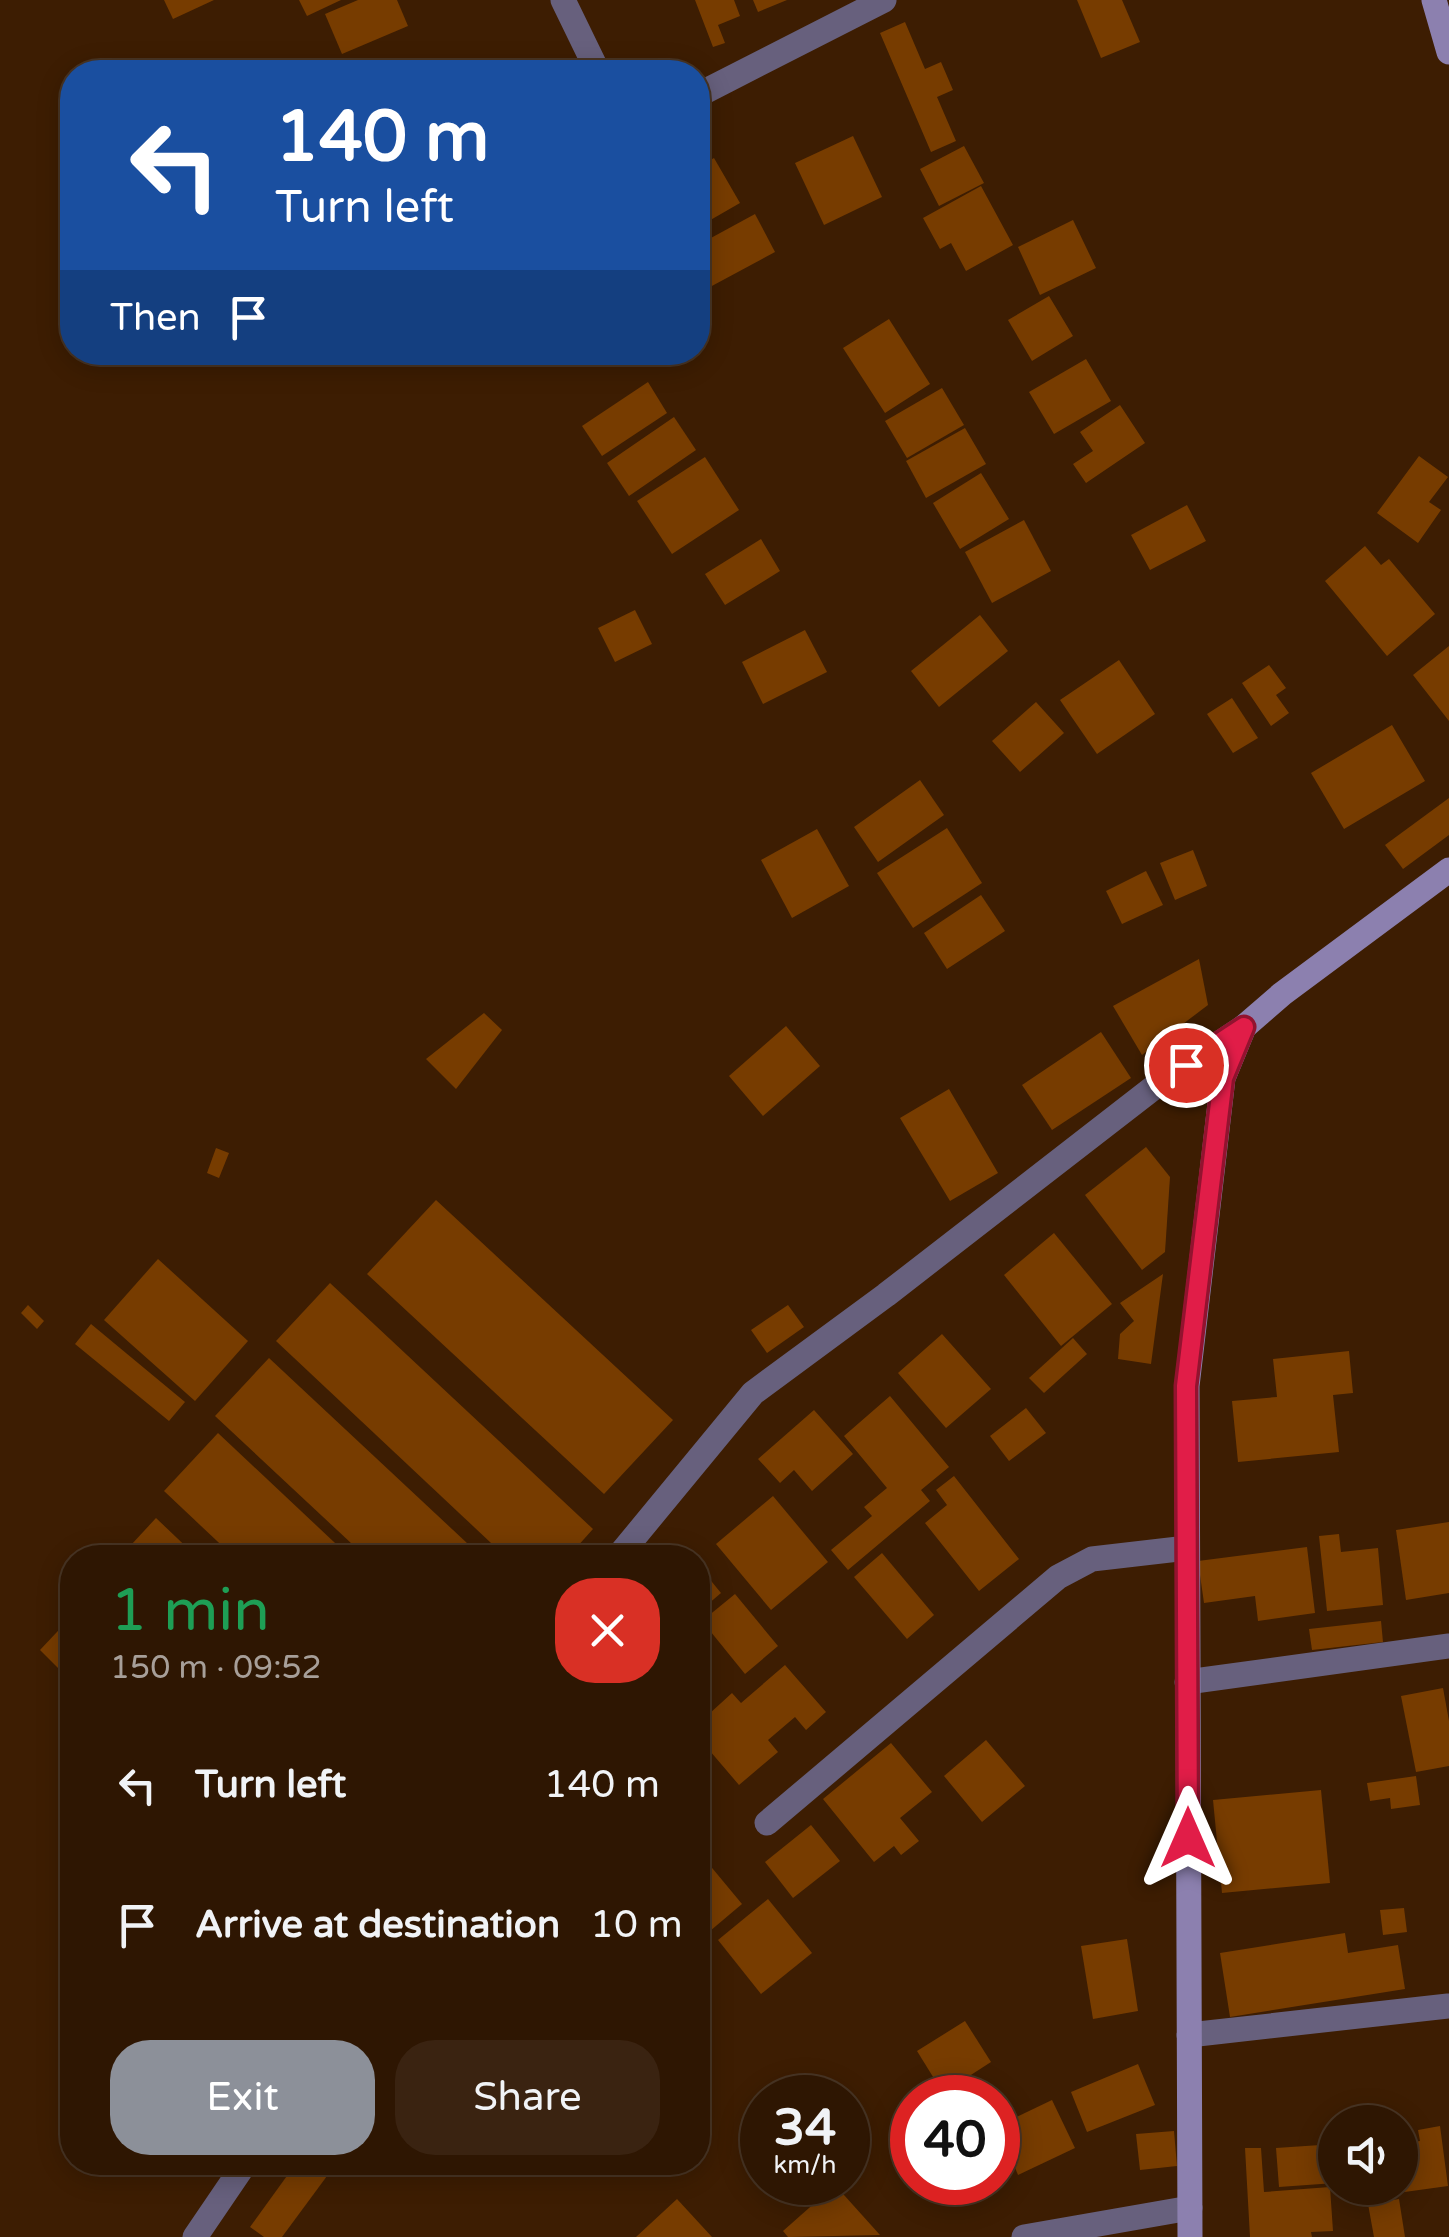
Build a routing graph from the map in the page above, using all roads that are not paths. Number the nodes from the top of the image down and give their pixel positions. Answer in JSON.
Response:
{"nodes":[{"id":1,"x":563,"y":0,"type":"edge"},
{"id":2,"x":884,"y":0,"type":"edge"},
{"id":3,"x":1434,"y":0,"type":"edge"},
{"id":4,"x":1449,"y":52,"type":"edge"},
{"id":5,"x":592,"y":60,"type":"edge"},
{"id":6,"x":710,"y":90,"type":"edge"},
{"id":7,"x":1449,"y":870,"type":"edge"},
{"id":8,"x":1244,"y":1027,"type":"junction"},
{"id":9,"x":629,"y":1545,"type":"edge"},
{"id":10,"x":1187,"y":1548,"type":"junction"},
{"id":11,"x":1449,"y":1646,"type":"edge"},
{"id":12,"x":1187,"y":1682,"type":"junction"},
{"id":13,"x":766,"y":1823,"type":"dead end"},
{"id":14,"x":1448,"y":2006,"type":"edge"},
{"id":15,"x":1189,"y":2034,"type":"junction"},
{"id":16,"x":237,"y":2175,"type":"edge"},
{"id":17,"x":1190,"y":2208,"type":"junction"},
{"id":18,"x":195,"y":2237,"type":"edge"},
{"id":19,"x":1024,"y":2237,"type":"edge"},
{"id":20,"x":1190,"y":2237,"type":"edge"}],
"edges":[{"from":1,"to":5,"type":"street"},
{"from":2,"to":6,"type":"street"},
{"from":3,"to":4,"type":"street"},
{"from":7,"to":8,"type":"street"},
{"from":8,"to":9,"type":"street"},
{"from":8,"to":10,"type":"street"},
{"from":10,"to":12,"type":"street"},
{"from":10,"to":13,"type":"street"},
{"from":11,"to":12,"type":"street"},
{"from":12,"to":15,"type":"street"},
{"from":14,"to":15,"type":"street"},
{"from":15,"to":17,"type":"street"},
{"from":16,"to":18,"type":"street"},
{"from":17,"to":19,"type":"street"},
{"from":17,"to":20,"type":"street"}]}
